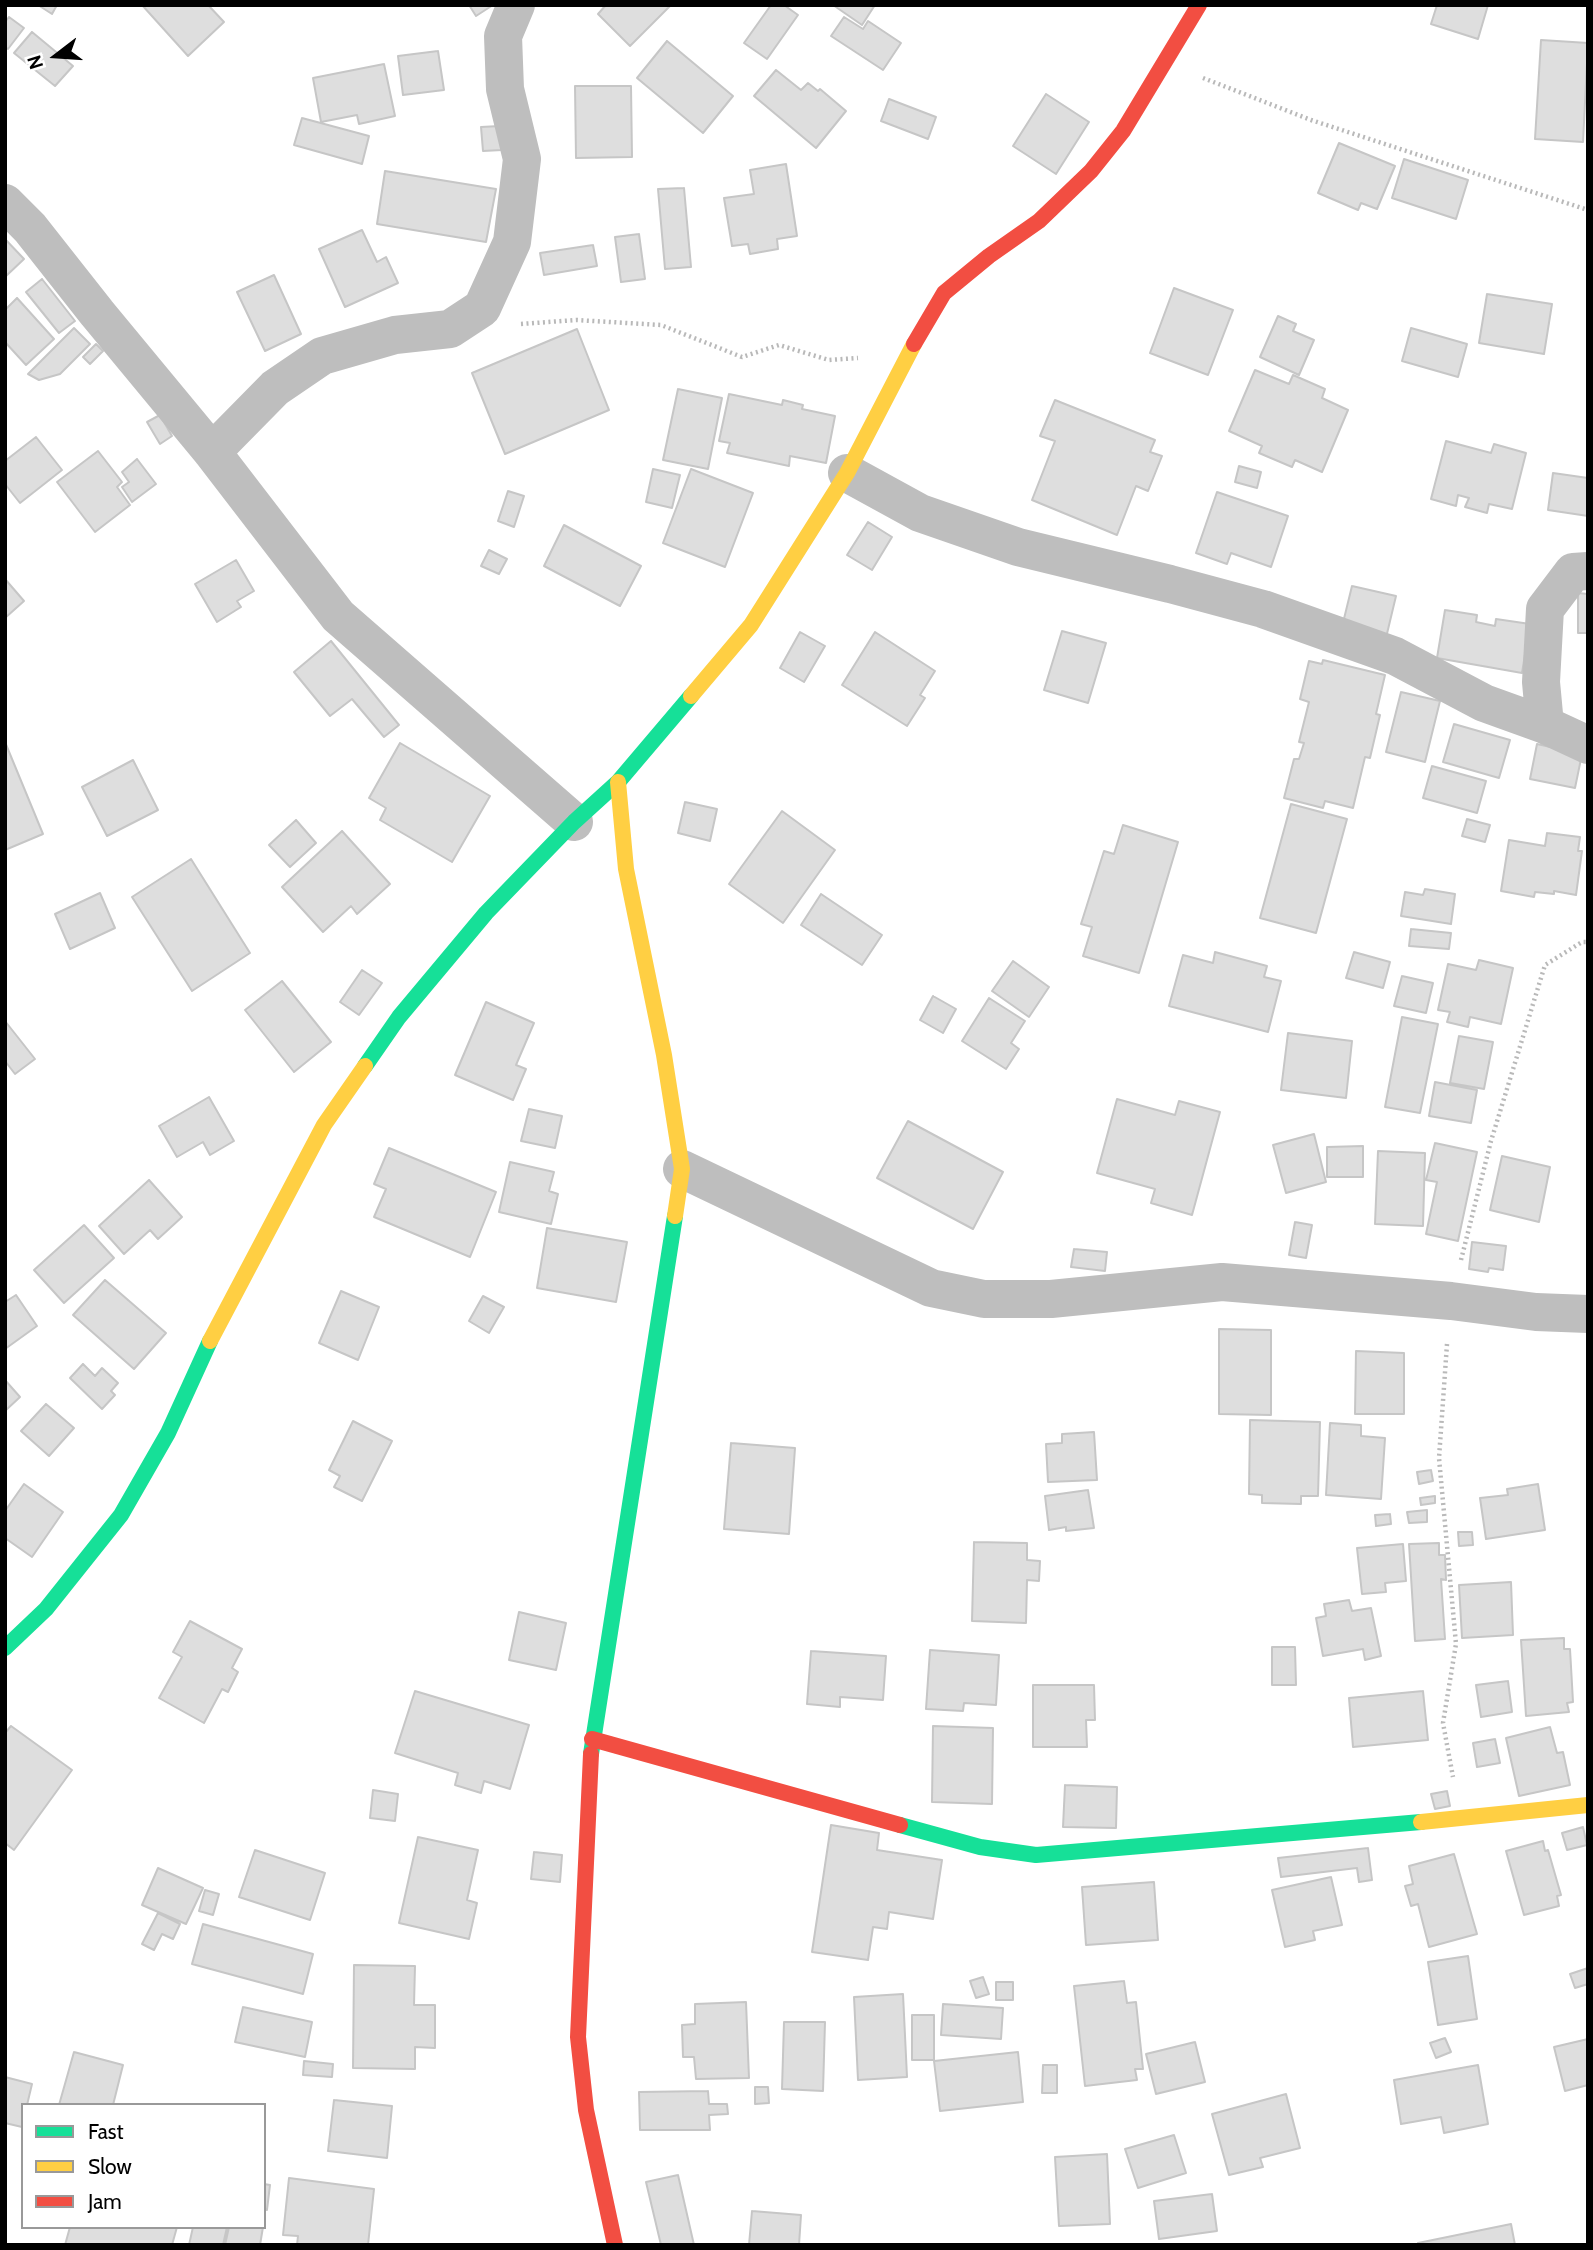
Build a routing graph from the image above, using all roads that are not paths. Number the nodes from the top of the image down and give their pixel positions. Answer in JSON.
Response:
{"nodes":[{"id":1,"x":516,"y":5,"type":"edge"},
{"id":2,"x":1199,"y":5,"type":"edge"},
{"id":3,"x":5,"y":204,"type":"edge"},
{"id":4,"x":212,"y":452,"type":"junction"},
{"id":5,"x":847,"y":473,"type":"junction"},
{"id":6,"x":1588,"y":571,"type":"edge"},
{"id":7,"x":1545,"y":725,"type":"junction"},
{"id":8,"x":1588,"y":745,"type":"edge"},
{"id":9,"x":618,"y":782,"type":"junction"},
{"id":10,"x":574,"y":822,"type":"junction"},
{"id":11,"x":682,"y":1169,"type":"junction"},
{"id":12,"x":1588,"y":1314,"type":"edge"},
{"id":13,"x":5,"y":1648,"type":"edge"},
{"id":14,"x":592,"y":1739,"type":"junction"},
{"id":15,"x":1588,"y":1805,"type":"edge"},
{"id":16,"x":615,"y":2245,"type":"edge"}],
"edges":[{"from":1,"to":4,"type":"street"},
{"from":2,"to":5,"type":"street"},
{"from":3,"to":4,"type":"street"},
{"from":4,"to":10,"type":"street"},
{"from":5,"to":7,"type":"street"},
{"from":5,"to":9,"type":"street"},
{"from":6,"to":7,"type":"street"},
{"from":7,"to":8,"type":"street"},
{"from":9,"to":10,"type":"street"},
{"from":9,"to":11,"type":"street"},
{"from":10,"to":13,"type":"street"},
{"from":11,"to":12,"type":"street"},
{"from":11,"to":14,"type":"street"},
{"from":14,"to":15,"type":"street"},
{"from":14,"to":16,"type":"street"}]}
